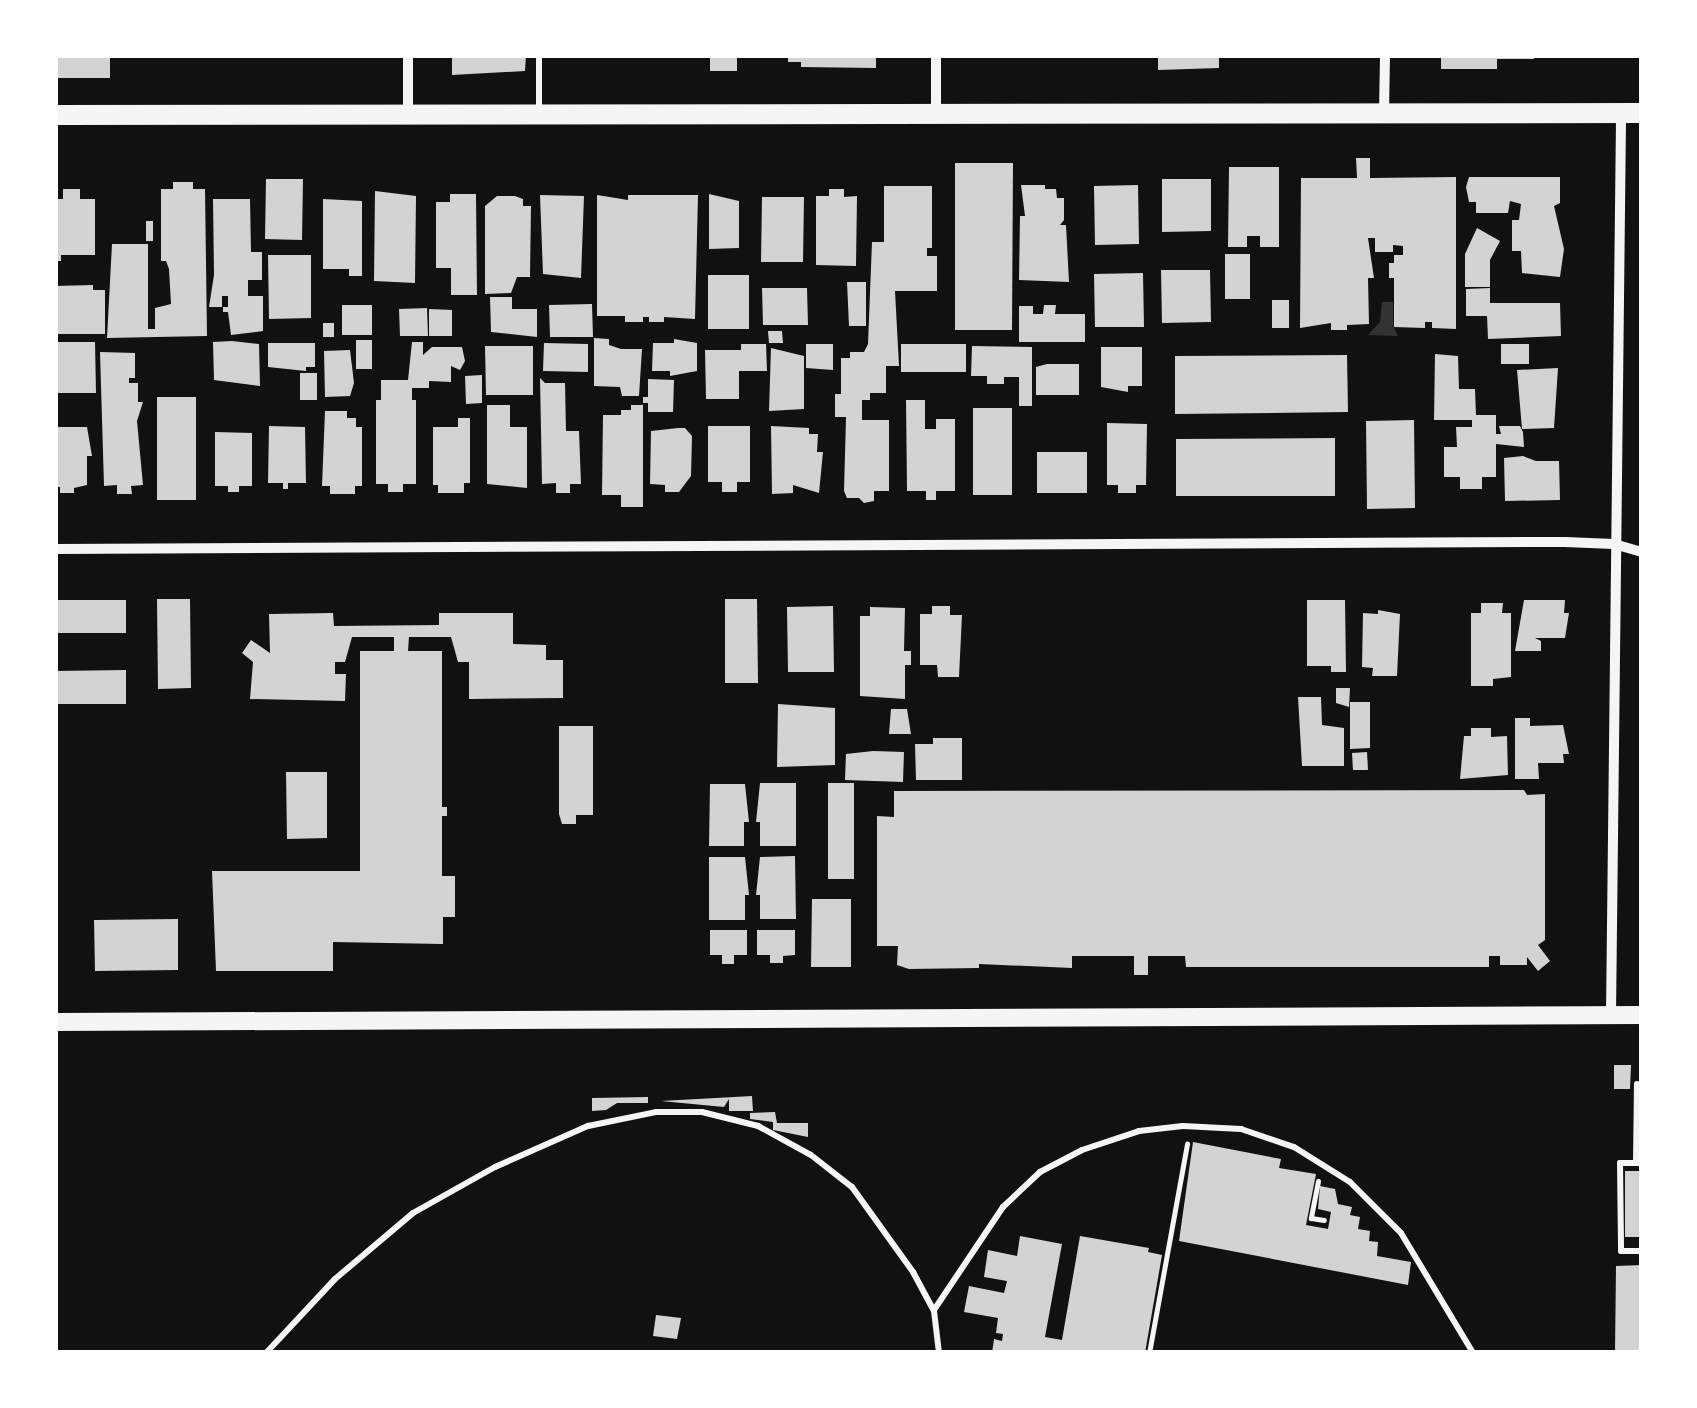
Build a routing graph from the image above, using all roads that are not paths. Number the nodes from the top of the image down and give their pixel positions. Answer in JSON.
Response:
{"nodes":[{"id":1,"x":408,"y":55,"type":"edge"},
{"id":2,"x":538,"y":55,"type":"edge"},
{"id":3,"x":936,"y":55,"type":"edge"},
{"id":4,"x":1385,"y":55,"type":"edge"},
{"id":5,"x":408,"y":113,"type":"junction"},
{"id":6,"x":539,"y":113,"type":"junction"},
{"id":7,"x":936,"y":113,"type":"junction"},
{"id":8,"x":1384,"y":113,"type":"junction"},
{"id":9,"x":1632,"y":113,"type":"edge"},
{"id":10,"x":55,"y":115,"type":"edge"},
{"id":11,"x":1614,"y":544,"type":"junction"},
{"id":12,"x":55,"y":548,"type":"edge"},
{"id":13,"x":1642,"y":552,"type":"edge"},
{"id":14,"x":1611,"y":1015,"type":"junction"},
{"id":15,"x":1642,"y":1015,"type":"edge"},
{"id":16,"x":55,"y":1022,"type":"edge"},
{"id":17,"x":1637,"y":1084,"type":"dead end"},
{"id":18,"x":1639,"y":1163,"type":"edge"},
{"id":19,"x":1642,"y":1251,"type":"edge"},
{"id":20,"x":934,"y":1311,"type":"junction"},
{"id":21,"x":266,"y":1353,"type":"edge"},
{"id":22,"x":939,"y":1353,"type":"edge"},
{"id":23,"x":1473,"y":1353,"type":"edge"}],
"edges":[{"from":1,"to":5,"type":"street"},
{"from":2,"to":6,"type":"lane"},
{"from":3,"to":7,"type":"street"},
{"from":4,"to":8,"type":"street"},
{"from":5,"to":6,"type":"main road"},
{"from":5,"to":10,"type":"main road"},
{"from":6,"to":7,"type":"main road"},
{"from":7,"to":8,"type":"main road"},
{"from":8,"to":9,"type":"main road"},
{"from":9,"to":11,"type":"street"},
{"from":11,"to":12,"type":"street"},
{"from":11,"to":13,"type":"street"},
{"from":11,"to":14,"type":"street"},
{"from":14,"to":15,"type":"street"},
{"from":14,"to":16,"type":"street"},
{"from":17,"to":18,"type":"lane"},
{"from":18,"to":19,"type":"lane"},
{"from":20,"to":21,"type":"lane"},
{"from":20,"to":22,"type":"lane"},
{"from":20,"to":23,"type":"lane"}]}
